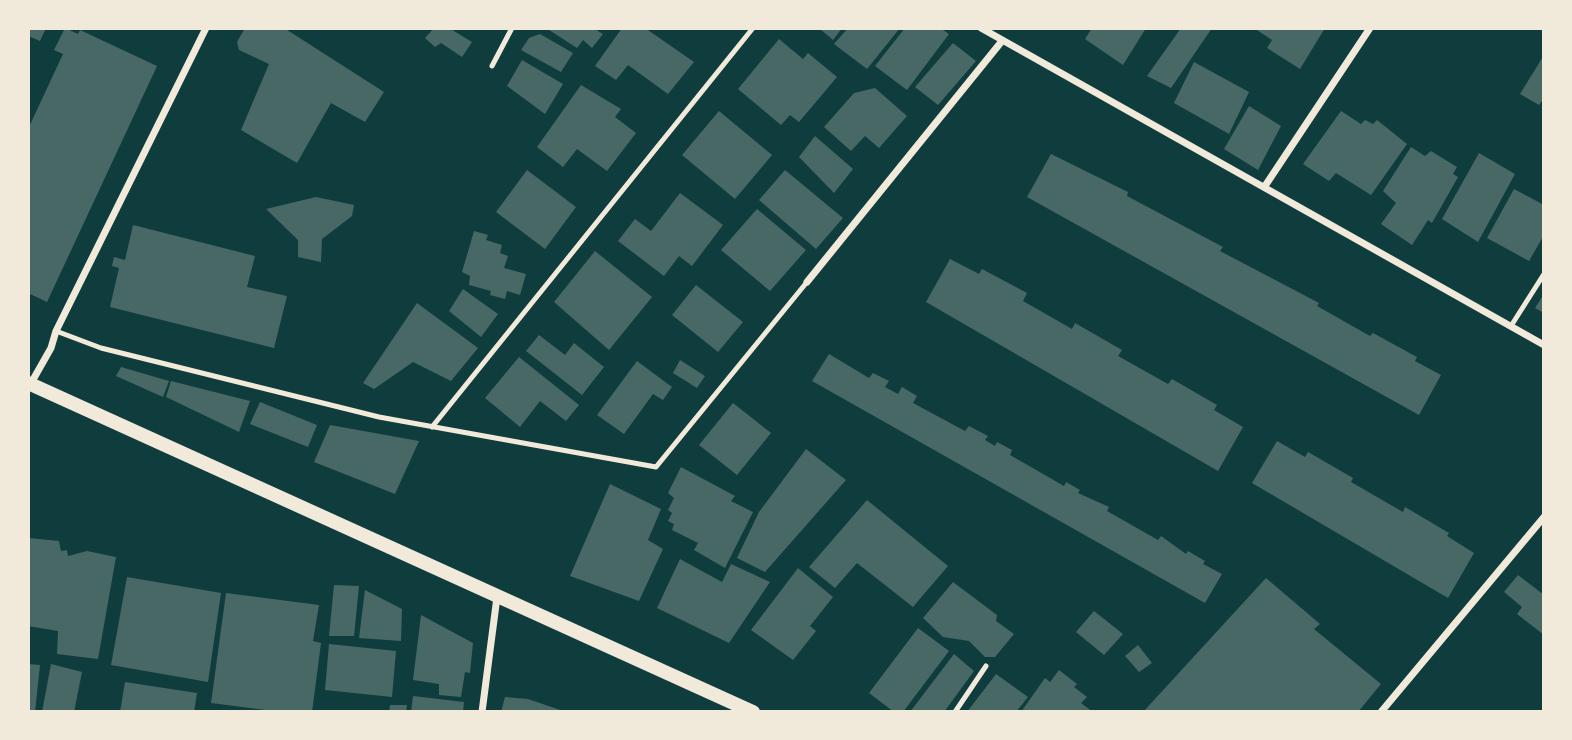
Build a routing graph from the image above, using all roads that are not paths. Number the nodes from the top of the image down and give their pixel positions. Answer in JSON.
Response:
{"nodes":[{"id":1,"x":206,"y":28,"type":"edge"},
{"id":2,"x":512,"y":28,"type":"edge"},
{"id":3,"x":753,"y":28,"type":"edge"},
{"id":4,"x":981,"y":28,"type":"edge"},
{"id":5,"x":1370,"y":28,"type":"edge"},
{"id":6,"x":1002,"y":41,"type":"junction"},
{"id":7,"x":492,"y":66,"type":"dead end"},
{"id":8,"x":1265,"y":186,"type":"junction"},
{"id":9,"x":1544,"y":274,"type":"edge"},
{"id":10,"x":807,"y":282,"type":"joint"},
{"id":11,"x":1511,"y":326,"type":"junction"},
{"id":12,"x":56,"y":331,"type":"junction"},
{"id":13,"x":1544,"y":345,"type":"edge"},
{"id":14,"x":29,"y":386,"type":"edge"},
{"id":15,"x":432,"y":427,"type":"junction"},
{"id":16,"x":1544,"y":517,"type":"edge"},
{"id":17,"x":497,"y":596,"type":"junction"},
{"id":18,"x":986,"y":666,"type":"dead end"},
{"id":19,"x":482,"y":712,"type":"edge"},
{"id":20,"x":753,"y":712,"type":"edge"},
{"id":21,"x":955,"y":712,"type":"edge"},
{"id":22,"x":1381,"y":712,"type":"edge"}],
"edges":[{"from":1,"to":12,"type":"street"},
{"from":2,"to":7,"type":"lane"},
{"from":3,"to":15,"type":"lane"},
{"from":4,"to":6,"type":"street"},
{"from":5,"to":8,"type":"street"},
{"from":6,"to":8,"type":"street"},
{"from":6,"to":10,"type":"street"},
{"from":8,"to":11,"type":"street"},
{"from":9,"to":11,"type":"lane"},
{"from":10,"to":15,"type":"lane"},
{"from":11,"to":13,"type":"street"},
{"from":12,"to":14,"type":"street"},
{"from":12,"to":15,"type":"lane"},
{"from":14,"to":17,"type":"main road"},
{"from":16,"to":22,"type":"street"},
{"from":17,"to":19,"type":"street"},
{"from":17,"to":20,"type":"main road"},
{"from":18,"to":21,"type":"lane"}]}
